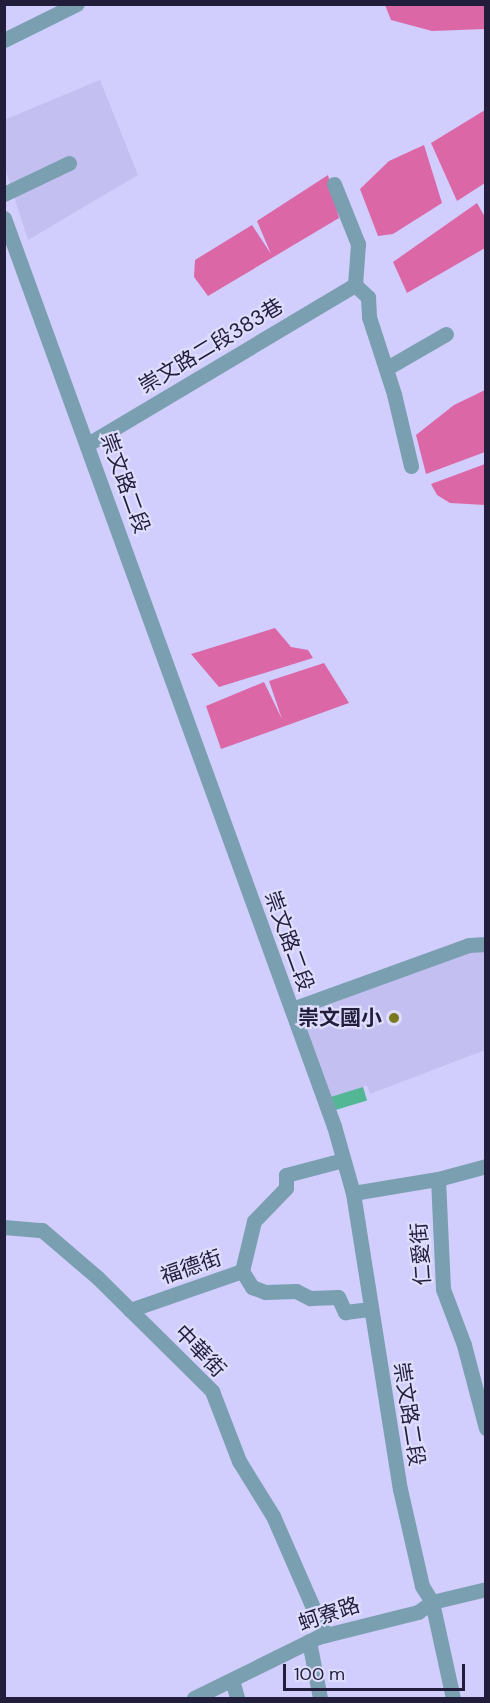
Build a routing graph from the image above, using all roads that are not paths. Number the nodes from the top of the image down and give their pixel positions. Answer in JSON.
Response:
{"nodes":[{"id":1,"x":77,"y":4,"type":"edge"},
{"id":2,"x":4,"y":40,"type":"edge"},
{"id":3,"x":69,"y":163,"type":"dead end"},
{"id":4,"x":334,"y":184,"type":"dead end"},
{"id":5,"x":4,"y":194,"type":"edge"},
{"id":6,"x":4,"y":218,"type":"edge"},
{"id":7,"x":355,"y":285,"type":"junction"},
{"id":8,"x":446,"y":334,"type":"dead end"},
{"id":9,"x":387,"y":368,"type":"junction"},
{"id":10,"x":88,"y":444,"type":"junction"},
{"id":11,"x":411,"y":466,"type":"dead end"},
{"id":12,"x":486,"y":944,"type":"edge"},
{"id":13,"x":292,"y":1010,"type":"junction"},
{"id":14,"x":343,"y":1160,"type":"junction"},
{"id":15,"x":486,"y":1166,"type":"edge"},
{"id":16,"x":438,"y":1179,"type":"junction"},
{"id":17,"x":352,"y":1193,"type":"junction"},
{"id":18,"x":4,"y":1227,"type":"edge"},
{"id":19,"x":242,"y":1271,"type":"junction"},
{"id":20,"x":371,"y":1309,"type":"junction"},
{"id":21,"x":130,"y":1310,"type":"junction"},
{"id":22,"x":486,"y":1428,"type":"edge"},
{"id":23,"x":486,"y":1589,"type":"edge"},
{"id":24,"x":432,"y":1602,"type":"junction"},
{"id":25,"x":326,"y":1635,"type":"junction"},
{"id":26,"x":309,"y":1641,"type":"junction"},
{"id":27,"x":232,"y":1680,"type":"junction"},
{"id":28,"x":194,"y":1698,"type":"edge"},
{"id":29,"x":237,"y":1698,"type":"edge"},
{"id":30,"x":320,"y":1698,"type":"edge"},
{"id":31,"x":453,"y":1698,"type":"edge"}],
"edges":[{"from":1,"to":2,"type":"street"},
{"from":3,"to":5,"type":"street"},
{"from":4,"to":7,"type":"street"},
{"from":6,"to":10,"type":"street","name":"崇文路二段"},
{"from":7,"to":9,"type":"street"},
{"from":7,"to":10,"type":"street","name":"崇文路二段383巷"},
{"from":8,"to":9,"type":"street"},
{"from":9,"to":11,"type":"street"},
{"from":10,"to":13,"type":"street","name":"崇文路二段"},
{"from":12,"to":13,"type":"street"},
{"from":13,"to":14,"type":"street","name":"崇文路二段"},
{"from":14,"to":17,"type":"street","name":"崇文路二段"},
{"from":14,"to":19,"type":"street","name":"福德街"},
{"from":15,"to":16,"type":"street"},
{"from":16,"to":17,"type":"street"},
{"from":16,"to":22,"type":"street","name":"仁愛街"},
{"from":17,"to":20,"type":"street","name":"崇文路二段"},
{"from":18,"to":21,"type":"street","name":"中華街"},
{"from":19,"to":20,"type":"street"},
{"from":19,"to":21,"type":"street","name":"福德街"},
{"from":20,"to":24,"type":"street","name":"崇文路二段"},
{"from":21,"to":25,"type":"street","name":"中華街"},
{"from":23,"to":24,"type":"street","name":"蚵寮路"},
{"from":24,"to":25,"type":"street","name":"蚵寮路"},
{"from":24,"to":31,"type":"street","name":"崇文路二段"},
{"from":25,"to":26,"type":"street","name":"蚵寮路"},
{"from":26,"to":27,"type":"street","name":"蚵寮路"},
{"from":26,"to":30,"type":"street"},
{"from":27,"to":28,"type":"street","name":"蚵寮路"},
{"from":27,"to":29,"type":"street"}]}
